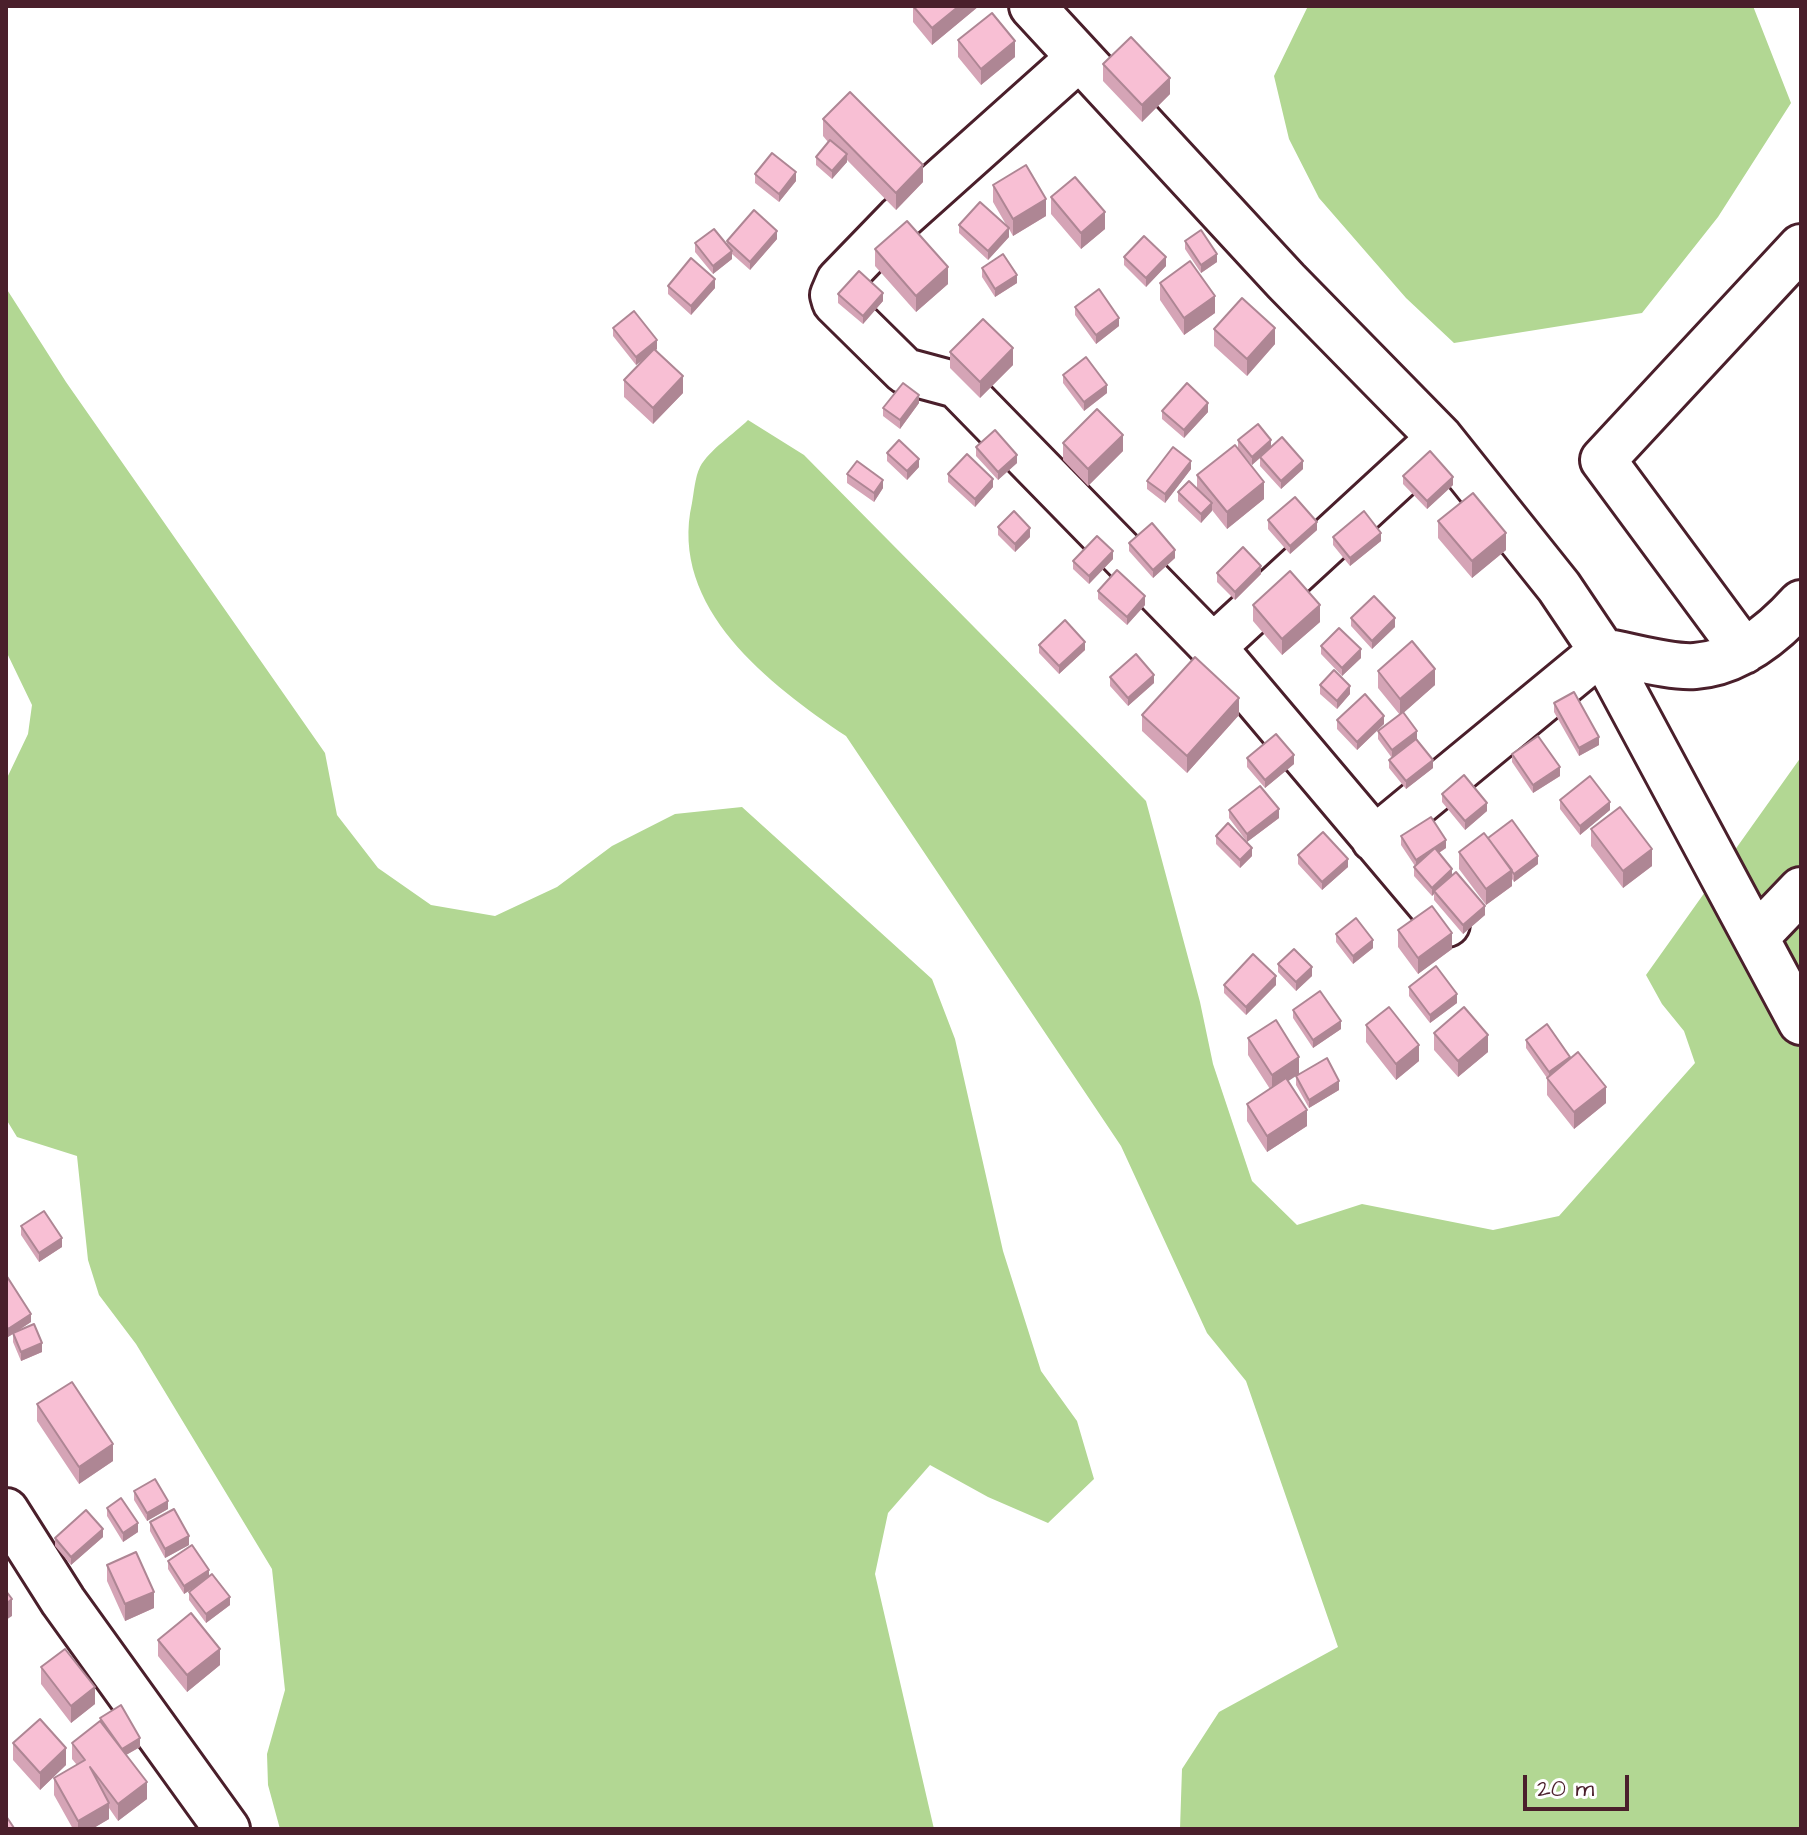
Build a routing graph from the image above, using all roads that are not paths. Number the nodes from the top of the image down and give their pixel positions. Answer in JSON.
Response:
{"nodes":[{"id":1,"x":1032,"y":6,"type":"edge"},
{"id":2,"x":1079,"y":58,"type":"junction"},
{"id":3,"x":1801,"y":247,"type":"edge"},
{"id":4,"x":1440,"y":438,"type":"junction"},
{"id":5,"x":1801,"y":603,"type":"edge"},
{"id":6,"x":1213,"y":647,"type":"junction"},
{"id":7,"x":1602,"y":651,"type":"junction"},
{"id":8,"x":1744,"y":651,"type":"junction"},
{"id":9,"x":1374,"y":839,"type":"junction"},
{"id":10,"x":1801,"y":890,"type":"edge"},
{"id":11,"x":1447,"y":924,"type":"edge"},
{"id":12,"x":1757,"y":936,"type":"junction"},
{"id":13,"x":1801,"y":1022,"type":"edge"},
{"id":14,"x":6,"y":1511,"type":"edge"},
{"id":15,"x":227,"y":1829,"type":"edge"}],
"edges":[{"from":1,"to":2,"type":"street"},
{"from":2,"to":4,"type":"street"},
{"from":2,"to":6,"type":"street"},
{"from":3,"to":8,"type":"street"},
{"from":4,"to":6,"type":"street"},
{"from":4,"to":7,"type":"street"},
{"from":5,"to":8,"type":"street"},
{"from":6,"to":9,"type":"street"},
{"from":7,"to":8,"type":"street"},
{"from":7,"to":9,"type":"street"},
{"from":7,"to":12,"type":"street"},
{"from":9,"to":11,"type":"street"},
{"from":10,"to":12,"type":"street"},
{"from":12,"to":13,"type":"street"},
{"from":14,"to":15,"type":"street"}]}
